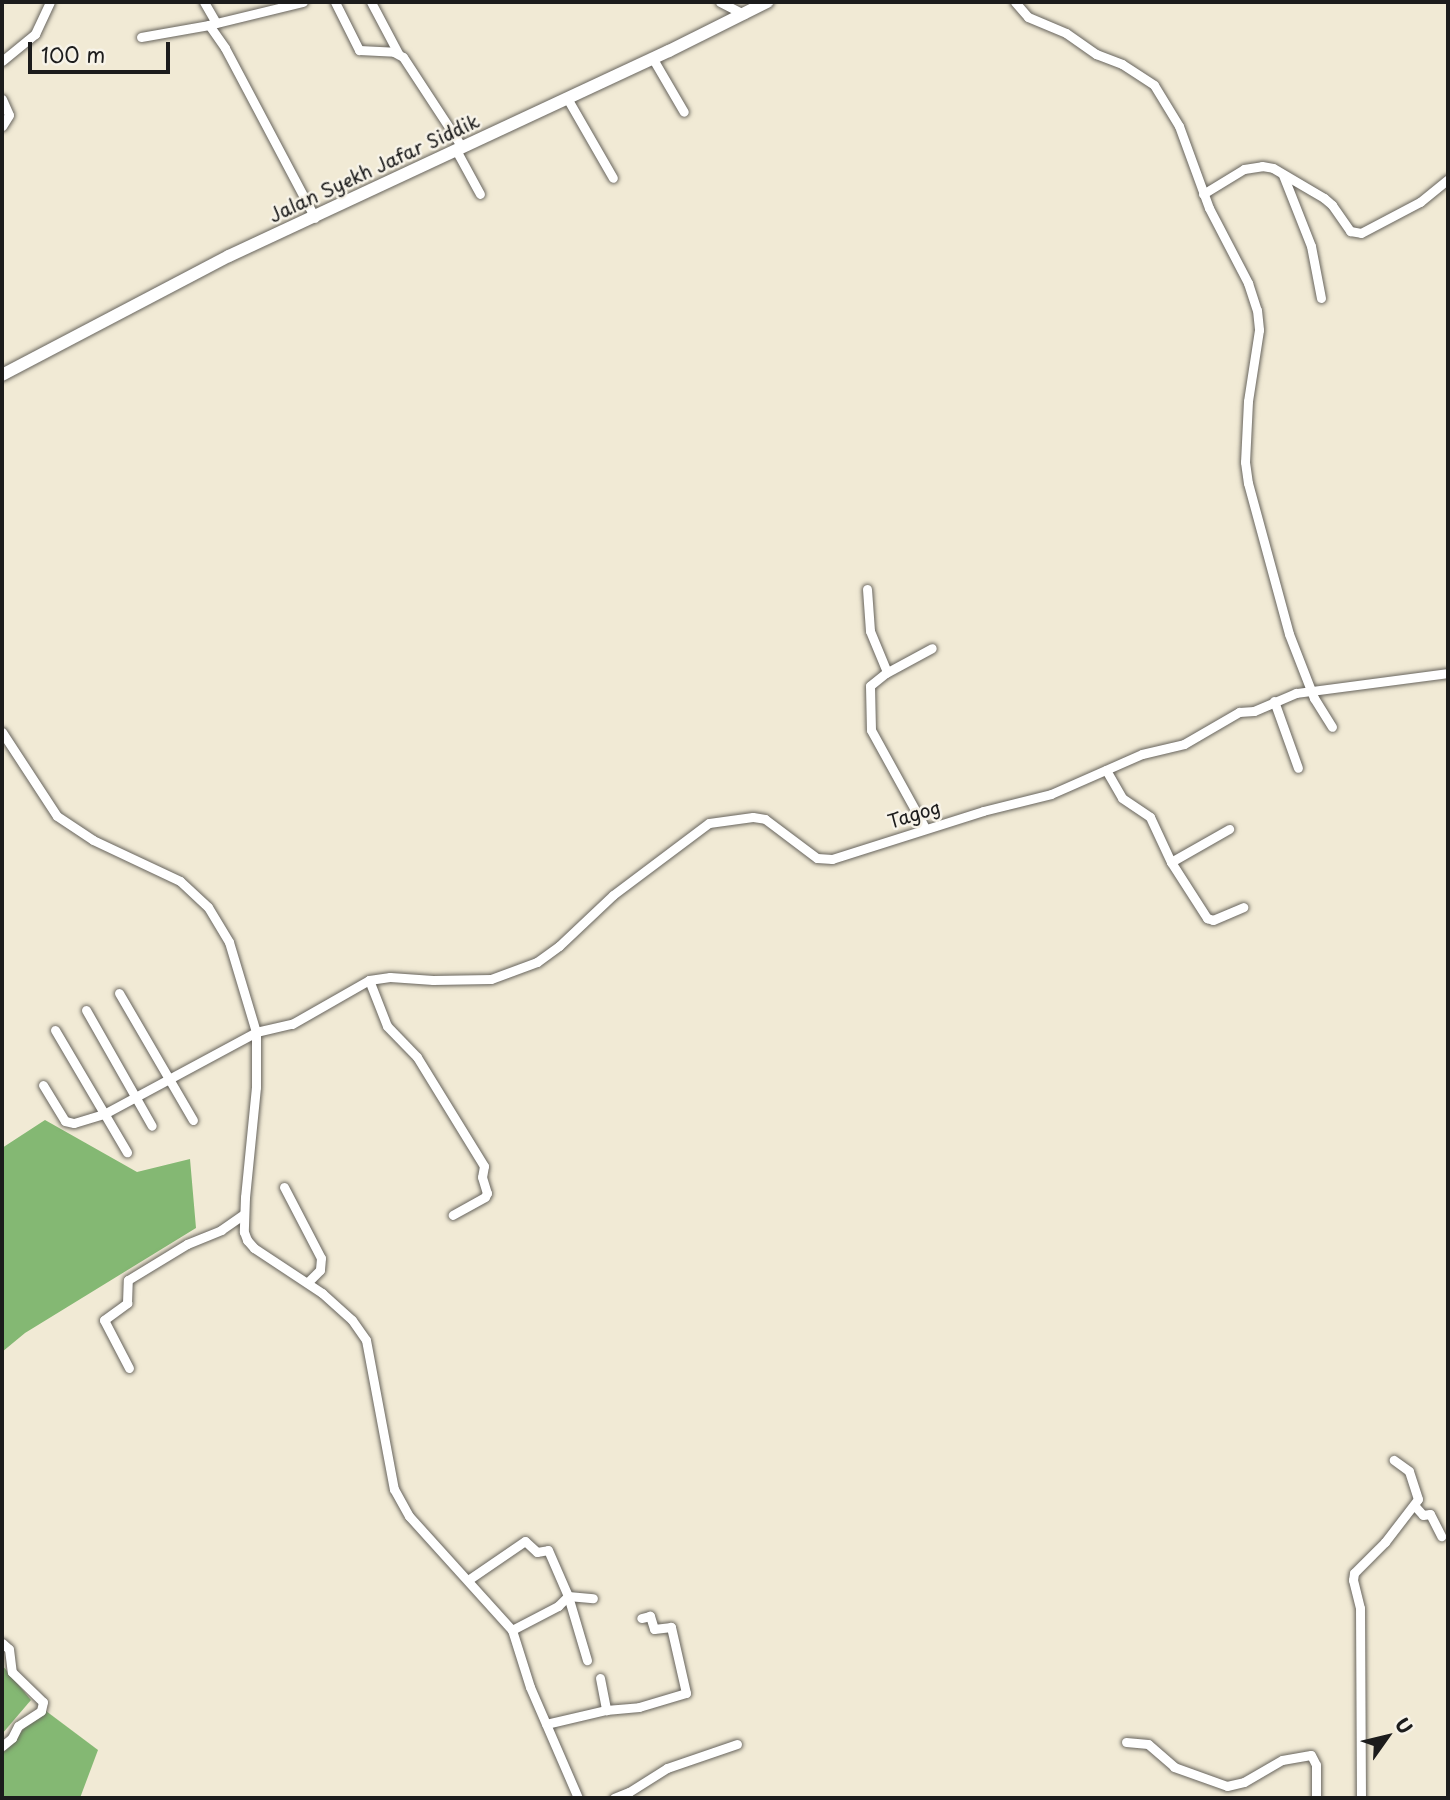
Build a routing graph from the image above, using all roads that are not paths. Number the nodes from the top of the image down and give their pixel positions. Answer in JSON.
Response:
{"nodes":[{"id":1,"x":50,"y":2,"type":"edge"},
{"id":2,"x":204,"y":2,"type":"edge"},
{"id":3,"x":303,"y":2,"type":"edge"},
{"id":4,"x":335,"y":2,"type":"edge"},
{"id":5,"x":371,"y":2,"type":"edge"},
{"id":6,"x":720,"y":2,"type":"edge"},
{"id":7,"x":767,"y":2,"type":"edge"},
{"id":8,"x":1015,"y":2,"type":"edge"},
{"id":9,"x":744,"y":14,"type":"junction"},
{"id":10,"x":212,"y":24,"type":"junction"},
{"id":11,"x":141,"y":37,"type":"dead end"},
{"id":12,"x":398,"y":53,"type":"junction"},
{"id":13,"x":653,"y":59,"type":"junction"},
{"id":14,"x":2,"y":61,"type":"edge"},
{"id":15,"x":2,"y":99,"type":"edge"},
{"id":16,"x":567,"y":99,"type":"junction"},
{"id":17,"x":684,"y":112,"type":"dead end"},
{"id":18,"x":2,"y":126,"type":"edge"},
{"id":19,"x":459,"y":148,"type":"junction"},
{"id":20,"x":1283,"y":175,"type":"junction"},
{"id":21,"x":613,"y":178,"type":"dead end"},
{"id":22,"x":1448,"y":179,"type":"edge"},
{"id":23,"x":480,"y":194,"type":"dead end"},
{"id":24,"x":1203,"y":194,"type":"junction"},
{"id":25,"x":315,"y":218,"type":"junction"},
{"id":26,"x":1321,"y":298,"type":"dead end"},
{"id":27,"x":2,"y":375,"type":"edge"},
{"id":28,"x":867,"y":589,"type":"dead end"},
{"id":29,"x":932,"y":648,"type":"dead end"},
{"id":30,"x":886,"y":673,"type":"junction"},
{"id":31,"x":1448,"y":673,"type":"edge"},
{"id":32,"x":1310,"y":691,"type":"junction"},
{"id":33,"x":1275,"y":701,"type":"junction"},
{"id":34,"x":1332,"y":727,"type":"dead end"},
{"id":35,"x":2,"y":732,"type":"edge"},
{"id":36,"x":1298,"y":768,"type":"dead end"},
{"id":37,"x":1106,"y":770,"type":"junction"},
{"id":38,"x":925,"y":828,"type":"junction"},
{"id":39,"x":1229,"y":829,"type":"dead end"},
{"id":40,"x":1171,"y":862,"type":"junction"},
{"id":41,"x":1243,"y":907,"type":"dead end"},
{"id":42,"x":369,"y":980,"type":"junction"},
{"id":43,"x":119,"y":993,"type":"dead end"},
{"id":44,"x":86,"y":1010,"type":"dead end"},
{"id":45,"x":55,"y":1030,"type":"dead end"},
{"id":46,"x":256,"y":1032,"type":"junction"},
{"id":47,"x":168,"y":1079,"type":"junction"},
{"id":48,"x":43,"y":1085,"type":"dead end"},
{"id":49,"x":134,"y":1096,"type":"junction"},
{"id":50,"x":104,"y":1114,"type":"junction"},
{"id":51,"x":193,"y":1120,"type":"dead end"},
{"id":52,"x":152,"y":1126,"type":"dead end"},
{"id":53,"x":127,"y":1152,"type":"dead end"},
{"id":54,"x":284,"y":1187,"type":"dead end"},
{"id":55,"x":244,"y":1214,"type":"junction"},
{"id":56,"x":453,"y":1215,"type":"dead end"},
{"id":57,"x":308,"y":1282,"type":"junction"},
{"id":58,"x":129,"y":1368,"type":"dead end"},
{"id":59,"x":1394,"y":1460,"type":"dead end"},
{"id":60,"x":1414,"y":1505,"type":"junction"},
{"id":61,"x":1441,"y":1536,"type":"dead end"},
{"id":62,"x":468,"y":1580,"type":"junction"},
{"id":63,"x":568,"y":1597,"type":"junction"},
{"id":64,"x":593,"y":1598,"type":"dead end"},
{"id":65,"x":641,"y":1618,"type":"dead end"},
{"id":66,"x":513,"y":1630,"type":"junction"},
{"id":67,"x":2,"y":1643,"type":"edge"},
{"id":68,"x":587,"y":1660,"type":"dead end"},
{"id":69,"x":600,"y":1678,"type":"dead end"},
{"id":70,"x":606,"y":1710,"type":"junction"},
{"id":71,"x":546,"y":1724,"type":"junction"},
{"id":72,"x":1126,"y":1742,"type":"dead end"},
{"id":73,"x":737,"y":1744,"type":"dead end"},
{"id":74,"x":2,"y":1746,"type":"edge"},
{"id":75,"x":578,"y":1798,"type":"edge"},
{"id":76,"x":614,"y":1798,"type":"edge"},
{"id":77,"x":1316,"y":1798,"type":"edge"},
{"id":78,"x":1361,"y":1798,"type":"edge"}],
"edges":[{"from":1,"to":14,"type":"street"},
{"from":2,"to":10,"type":"street"},
{"from":3,"to":10,"type":"street"},
{"from":4,"to":12,"type":"street"},
{"from":5,"to":12,"type":"street"},
{"from":6,"to":9,"type":"street"},
{"from":7,"to":9,"type":"main road","name":"Jalan Syekh Jafar Siddik"},
{"from":8,"to":24,"type":"street"},
{"from":9,"to":13,"type":"main road","name":"Jalan Syekh Jafar Siddik"},
{"from":10,"to":11,"type":"street"},
{"from":10,"to":25,"type":"street"},
{"from":12,"to":19,"type":"street"},
{"from":13,"to":16,"type":"main road","name":"Jalan Syekh Jafar Siddik"},
{"from":13,"to":17,"type":"street"},
{"from":15,"to":18,"type":"street"},
{"from":16,"to":19,"type":"main road","name":"Jalan Syekh Jafar Siddik"},
{"from":16,"to":21,"type":"street"},
{"from":19,"to":23,"type":"street"},
{"from":19,"to":25,"type":"main road","name":"Jalan Syekh Jafar Siddik"},
{"from":20,"to":22,"type":"street"},
{"from":20,"to":24,"type":"street"},
{"from":20,"to":26,"type":"street"},
{"from":24,"to":32,"type":"street"},
{"from":25,"to":27,"type":"main road","name":"Jalan Syekh Jafar Siddik"},
{"from":28,"to":30,"type":"street"},
{"from":29,"to":30,"type":"street"},
{"from":30,"to":38,"type":"street"},
{"from":31,"to":32,"type":"street","name":"Tagog"},
{"from":32,"to":33,"type":"street","name":"Tagog"},
{"from":32,"to":34,"type":"street"},
{"from":33,"to":36,"type":"street"},
{"from":33,"to":37,"type":"street","name":"Tagog"},
{"from":35,"to":46,"type":"street"},
{"from":37,"to":38,"type":"street","name":"Tagog"},
{"from":37,"to":40,"type":"street"},
{"from":38,"to":42,"type":"street","name":"Tagog"},
{"from":39,"to":40,"type":"street"},
{"from":40,"to":41,"type":"street"},
{"from":42,"to":46,"type":"street"},
{"from":42,"to":56,"type":"street"},
{"from":43,"to":47,"type":"street"},
{"from":44,"to":49,"type":"street"},
{"from":45,"to":50,"type":"street"},
{"from":46,"to":47,"type":"street"},
{"from":46,"to":55,"type":"street"},
{"from":47,"to":49,"type":"street"},
{"from":47,"to":51,"type":"street"},
{"from":48,"to":50,"type":"street"},
{"from":49,"to":50,"type":"street"},
{"from":49,"to":52,"type":"street"},
{"from":50,"to":53,"type":"street"},
{"from":54,"to":57,"type":"street"},
{"from":55,"to":57,"type":"street"},
{"from":55,"to":58,"type":"street"},
{"from":57,"to":62,"type":"street"},
{"from":59,"to":60,"type":"street"},
{"from":60,"to":61,"type":"street"},
{"from":60,"to":78,"type":"street"},
{"from":62,"to":63,"type":"street"},
{"from":62,"to":66,"type":"street"},
{"from":63,"to":64,"type":"street"},
{"from":63,"to":66,"type":"street"},
{"from":63,"to":68,"type":"street"},
{"from":65,"to":70,"type":"street"},
{"from":66,"to":71,"type":"street"},
{"from":67,"to":74,"type":"street"},
{"from":69,"to":70,"type":"street"},
{"from":70,"to":71,"type":"street"},
{"from":71,"to":75,"type":"street"},
{"from":72,"to":77,"type":"street"},
{"from":73,"to":76,"type":"street"}]}
